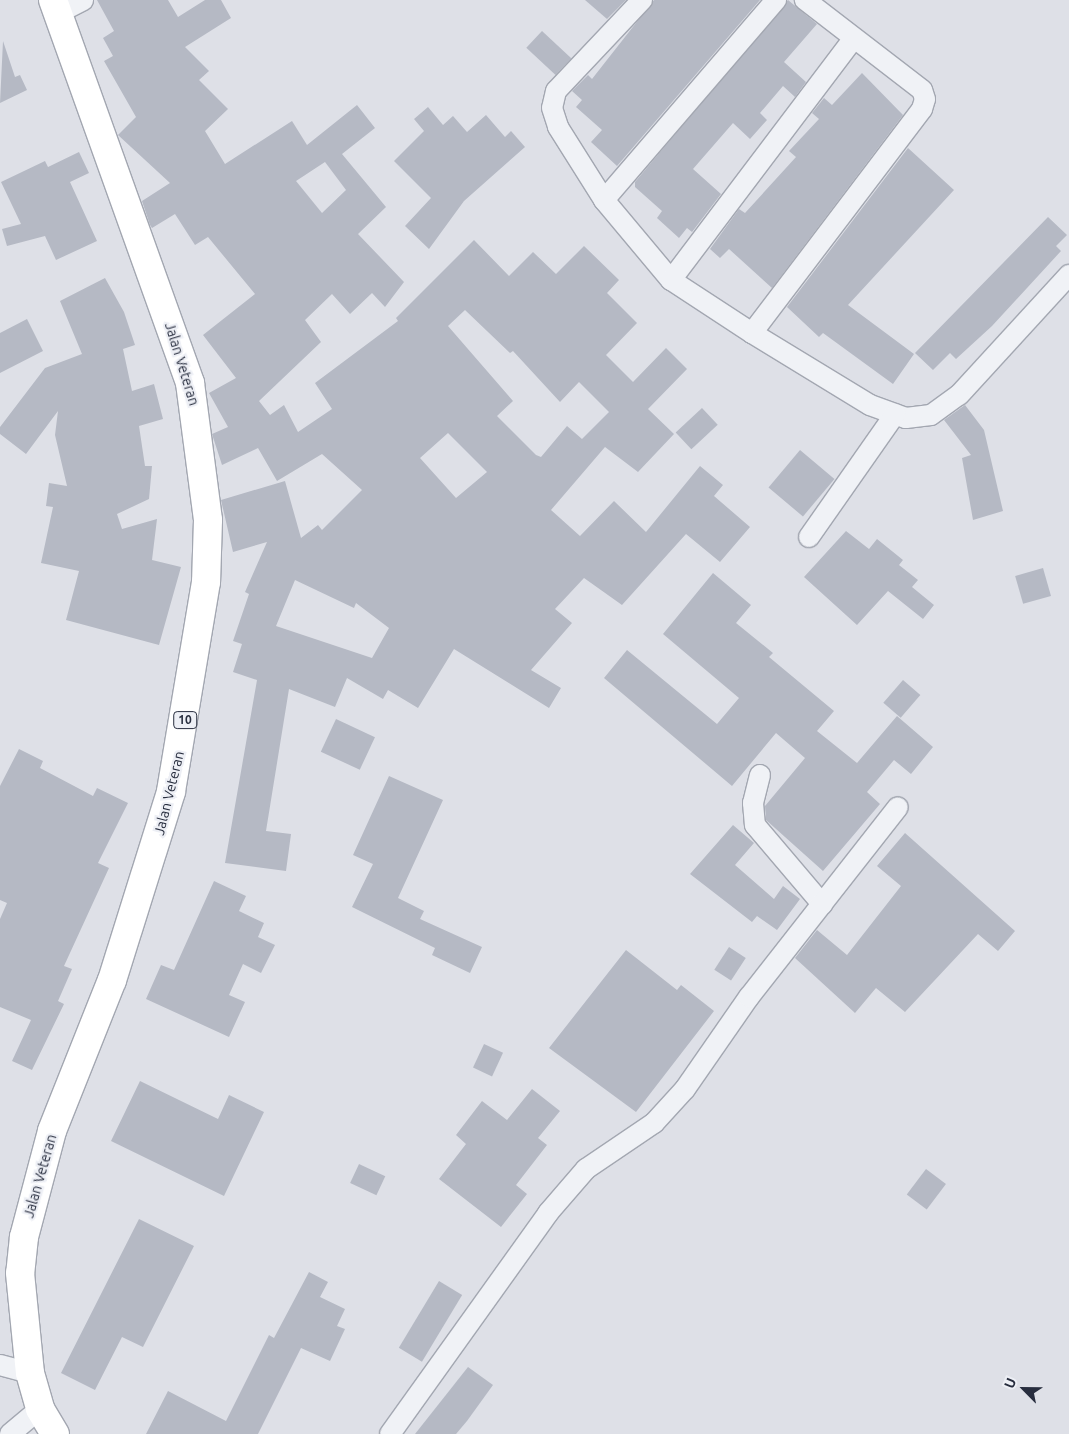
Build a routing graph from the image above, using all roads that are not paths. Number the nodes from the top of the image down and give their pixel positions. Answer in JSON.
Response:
{"nodes":[{"id":1,"x":82,"y":0,"type":"edge"},
{"id":2,"x":642,"y":0,"type":"edge"},
{"id":3,"x":776,"y":0,"type":"edge"},
{"id":4,"x":805,"y":0,"type":"edge"},
{"id":5,"x":56,"y":7,"type":"edge"},
{"id":6,"x":854,"y":38,"type":"junction"},
{"id":7,"x":604,"y":200,"type":"junction"},
{"id":8,"x":1069,"y":275,"type":"edge"},
{"id":9,"x":671,"y":280,"type":"junction"},
{"id":10,"x":752,"y":333,"type":"junction"},
{"id":11,"x":894,"y":414,"type":"junction"},
{"id":12,"x":809,"y":537,"type":"dead end"},
{"id":13,"x":760,"y":775,"type":"dead end"},
{"id":14,"x":898,"y":807,"type":"dead end"},
{"id":15,"x":822,"y":904,"type":"junction"},
{"id":16,"x":0,"y":1365,"type":"edge"},
{"id":17,"x":30,"y":1373,"type":"junction"},
{"id":18,"x":40,"y":1409,"type":"junction"},
{"id":19,"x":10,"y":1434,"type":"edge"},
{"id":20,"x":55,"y":1434,"type":"edge"},
{"id":21,"x":390,"y":1434,"type":"edge"}],
"edges":[{"from":1,"to":5,"type":"street"},
{"from":2,"to":7,"type":"street"},
{"from":3,"to":7,"type":"street"},
{"from":4,"to":6,"type":"street"},
{"from":5,"to":17,"type":"highway","name":"Jalan Veteran","number":"10"},
{"from":6,"to":9,"type":"street"},
{"from":6,"to":10,"type":"street"},
{"from":7,"to":9,"type":"street"},
{"from":8,"to":11,"type":"street"},
{"from":9,"to":10,"type":"street"},
{"from":10,"to":11,"type":"street"},
{"from":11,"to":12,"type":"street"},
{"from":13,"to":15,"type":"street"},
{"from":14,"to":15,"type":"street"},
{"from":15,"to":21,"type":"street"},
{"from":16,"to":17,"type":"street"},
{"from":17,"to":18,"type":"highway","name":"Jalan Veteran","number":"10"},
{"from":18,"to":19,"type":"street"},
{"from":18,"to":20,"type":"highway","name":"Jalan Veteran","number":"10"}]}
